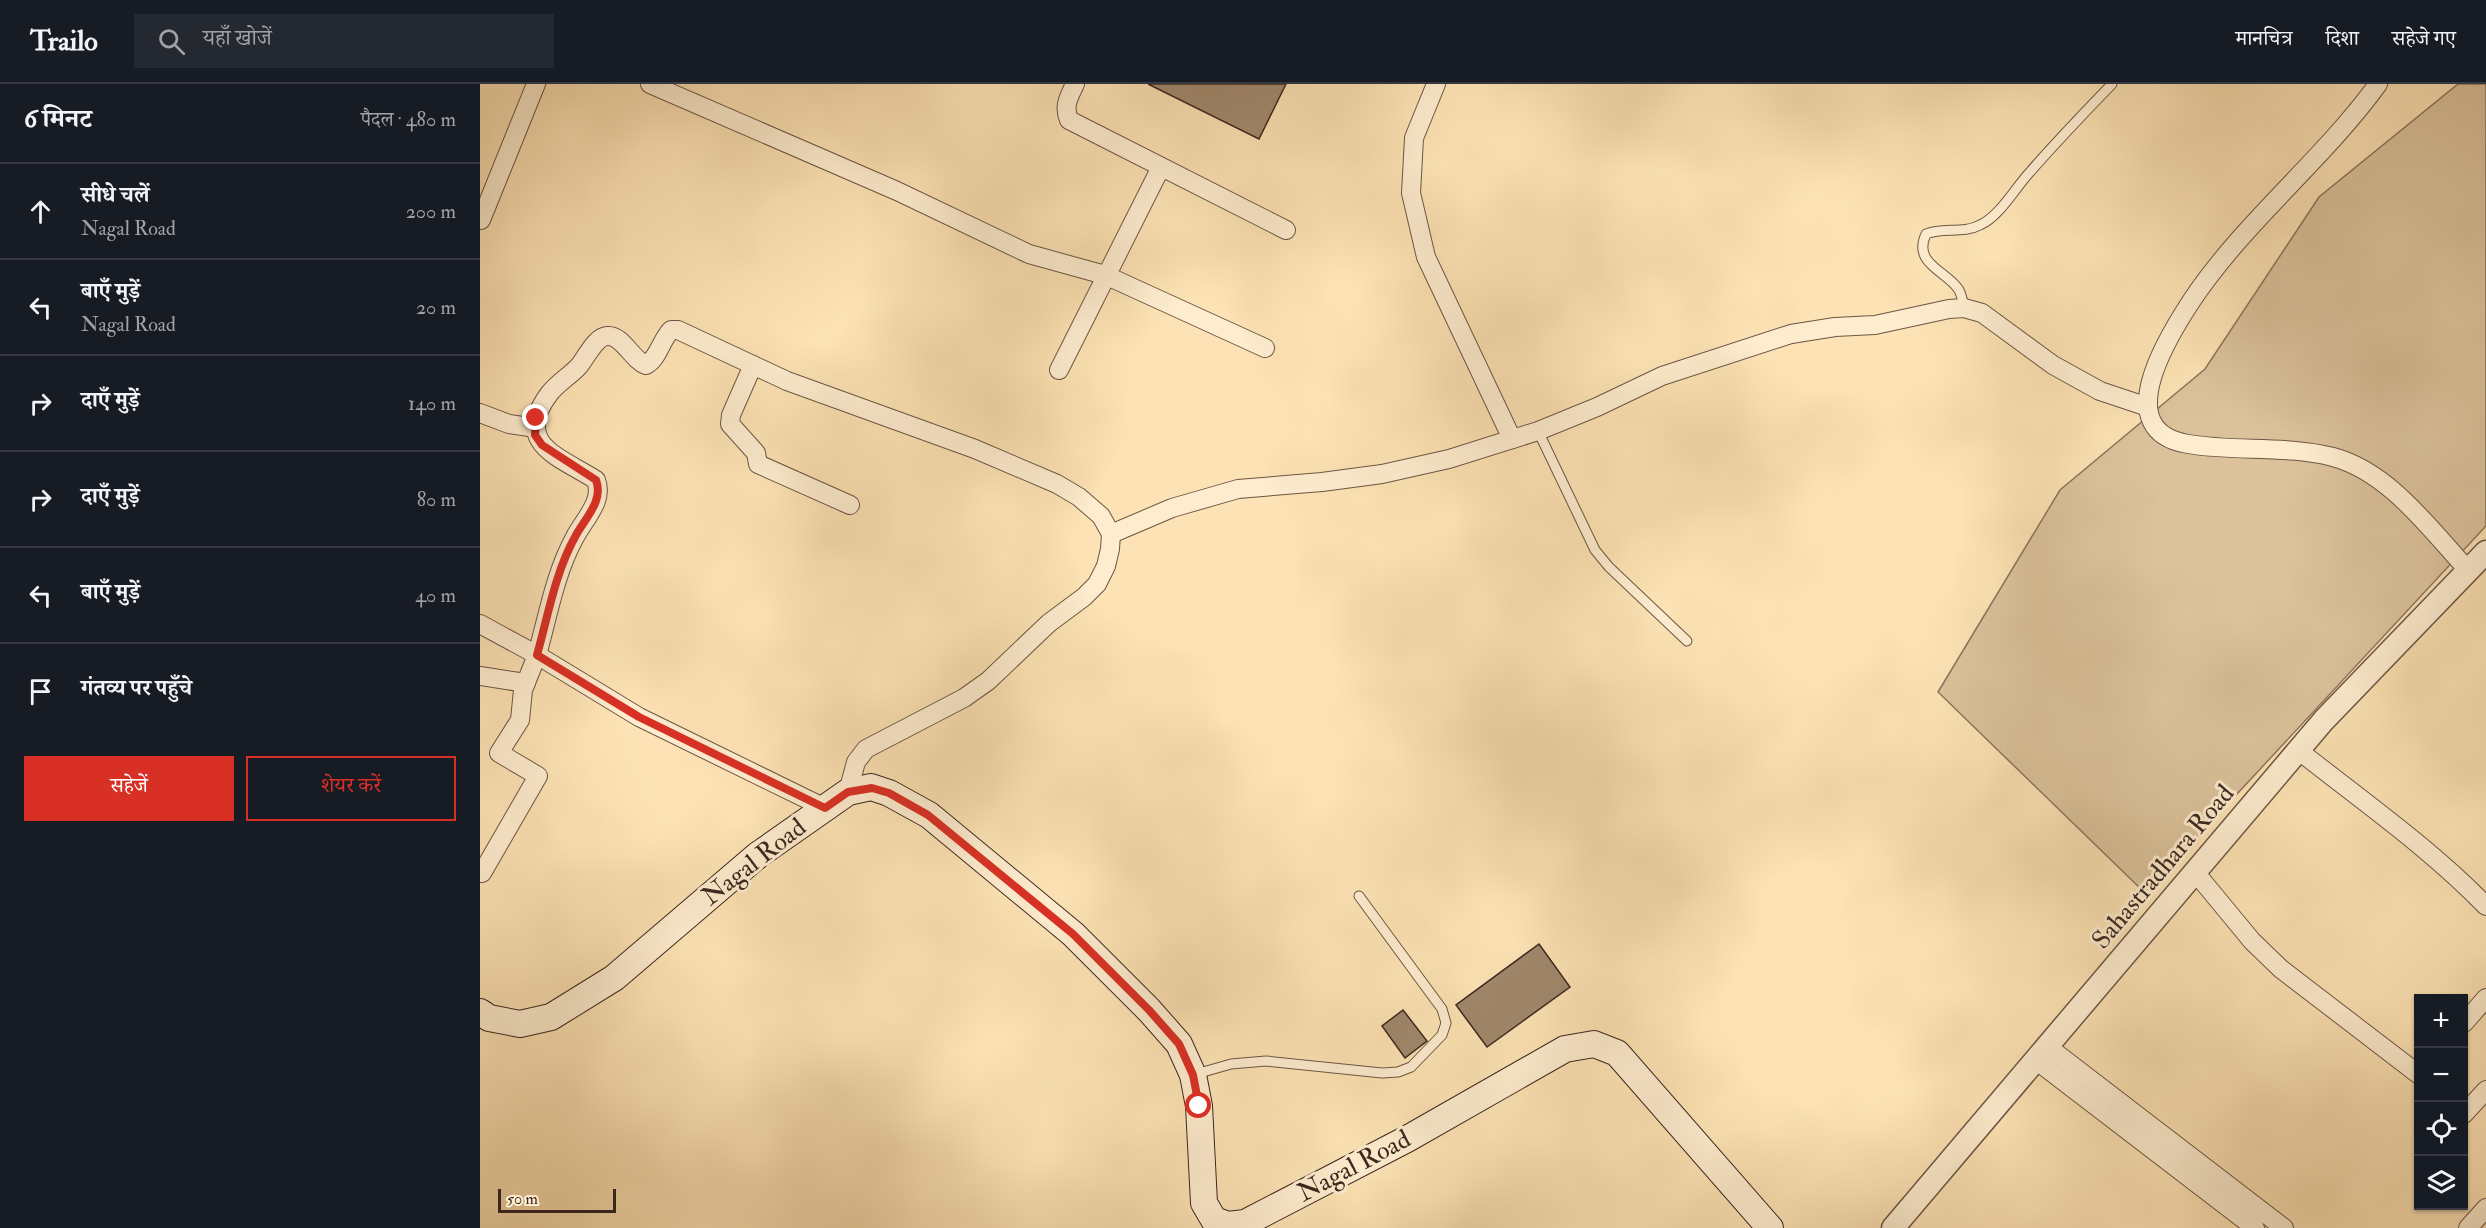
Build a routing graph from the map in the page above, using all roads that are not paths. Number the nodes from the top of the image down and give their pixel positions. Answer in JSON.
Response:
{"nodes":[{"id":1,"x":536,"y":84,"type":"edge"},
{"id":2,"x":650,"y":84,"type":"edge"},
{"id":3,"x":1075,"y":84,"type":"edge"},
{"id":4,"x":1436,"y":84,"type":"edge"},
{"id":5,"x":2112,"y":84,"type":"edge"},
{"id":6,"x":2378,"y":84,"type":"edge"},
{"id":7,"x":1161,"y":167,"type":"junction"},
{"id":8,"x":482,"y":220,"type":"dead end"},
{"id":9,"x":1286,"y":230,"type":"dead end"},
{"id":10,"x":1106,"y":276,"type":"junction"},
{"id":11,"x":1964,"y":308,"type":"junction"},
{"id":12,"x":1265,"y":348,"type":"dead end"},
{"id":13,"x":753,"y":365,"type":"junction"},
{"id":14,"x":1059,"y":370,"type":"dead end"},
{"id":15,"x":2148,"y":407,"type":"junction"},
{"id":16,"x":480,"y":413,"type":"edge"},
{"id":17,"x":536,"y":428,"type":"junction"},
{"id":18,"x":1538,"y":431,"type":"junction"},
{"id":19,"x":1512,"y":439,"type":"junction"},
{"id":20,"x":849,"y":505,"type":"dead end"},
{"id":21,"x":1111,"y":534,"type":"junction"},
{"id":22,"x":2486,"y":552,"type":"edge"},
{"id":23,"x":2467,"y":569,"type":"junction"},
{"id":24,"x":480,"y":624,"type":"edge"},
{"id":25,"x":1687,"y":641,"type":"dead end"},
{"id":26,"x":537,"y":655,"type":"junction"},
{"id":27,"x":480,"y":676,"type":"edge"},
{"id":28,"x":526,"y":683,"type":"junction"},
{"id":29,"x":2298,"y":750,"type":"junction"},
{"id":30,"x":848,"y":792,"type":"junction"},
{"id":31,"x":825,"y":808,"type":"junction"},
{"id":32,"x":480,"y":872,"type":"edge"},
{"id":33,"x":2195,"y":872,"type":"junction"},
{"id":34,"x":1359,"y":896,"type":"dead end"},
{"id":35,"x":2486,"y":906,"type":"edge"},
{"id":36,"x":2486,"y":998,"type":"edge"},
{"id":37,"x":480,"y":1012,"type":"edge"},
{"id":38,"x":2468,"y":1018,"type":"edge"},
{"id":39,"x":2042,"y":1054,"type":"junction"},
{"id":40,"x":2414,"y":1069,"type":"edge"},
{"id":41,"x":1193,"y":1075,"type":"junction"},
{"id":42,"x":2486,"y":1090,"type":"edge"},
{"id":43,"x":2468,"y":1107,"type":"edge"},
{"id":44,"x":2486,"y":1208,"type":"edge"},
{"id":45,"x":1210,"y":1224,"type":"edge"},
{"id":46,"x":1770,"y":1228,"type":"edge"},
{"id":47,"x":1893,"y":1228,"type":"edge"},
{"id":48,"x":2255,"y":1228,"type":"edge"},
{"id":49,"x":2284,"y":1228,"type":"edge"},
{"id":50,"x":2468,"y":1228,"type":"edge"}],
"edges":[{"from":1,"to":8,"type":"street"},
{"from":2,"to":10,"type":"street"},
{"from":3,"to":7,"type":"street"},
{"from":4,"to":19,"type":"street"},
{"from":5,"to":11,"type":"lane"},
{"from":6,"to":15,"type":"street"},
{"from":7,"to":9,"type":"street"},
{"from":7,"to":10,"type":"street"},
{"from":10,"to":12,"type":"street"},
{"from":10,"to":14,"type":"street"},
{"from":11,"to":15,"type":"street"},
{"from":11,"to":18,"type":"street"},
{"from":13,"to":17,"type":"street"},
{"from":13,"to":20,"type":"street"},
{"from":13,"to":21,"type":"street"},
{"from":15,"to":23,"type":"street"},
{"from":16,"to":17,"type":"street"},
{"from":17,"to":26,"type":"street"},
{"from":18,"to":19,"type":"street"},
{"from":18,"to":25,"type":"lane"},
{"from":19,"to":21,"type":"street"},
{"from":21,"to":30,"type":"street"},
{"from":22,"to":23,"type":"street","name":"Sahastradhara Road"},
{"from":23,"to":29,"type":"street","name":"Sahastradhara Road"},
{"from":24,"to":26,"type":"street"},
{"from":26,"to":28,"type":"street"},
{"from":26,"to":31,"type":"street"},
{"from":27,"to":28,"type":"street"},
{"from":28,"to":32,"type":"street"},
{"from":29,"to":33,"type":"street","name":"Sahastradhara Road"},
{"from":29,"to":35,"type":"street"},
{"from":30,"to":31,"type":"main road","name":"Nagal Road"},
{"from":30,"to":41,"type":"main road","name":"Nagal Road"},
{"from":31,"to":37,"type":"main road","name":"Nagal Road"},
{"from":33,"to":39,"type":"street","name":"Sahastradhara Road"},
{"from":33,"to":40,"type":"street"},
{"from":34,"to":41,"type":"lane"},
{"from":36,"to":38,"type":"street"},
{"from":39,"to":47,"type":"street","name":"Sahastradhara Road"},
{"from":39,"to":48,"type":"street"},
{"from":39,"to":49,"type":"street"},
{"from":41,"to":45,"type":"main road","name":"Nagal Road"},
{"from":42,"to":43,"type":"street"},
{"from":44,"to":50,"type":"street"},
{"from":45,"to":46,"type":"main road","name":"Nagal Road"}]}
